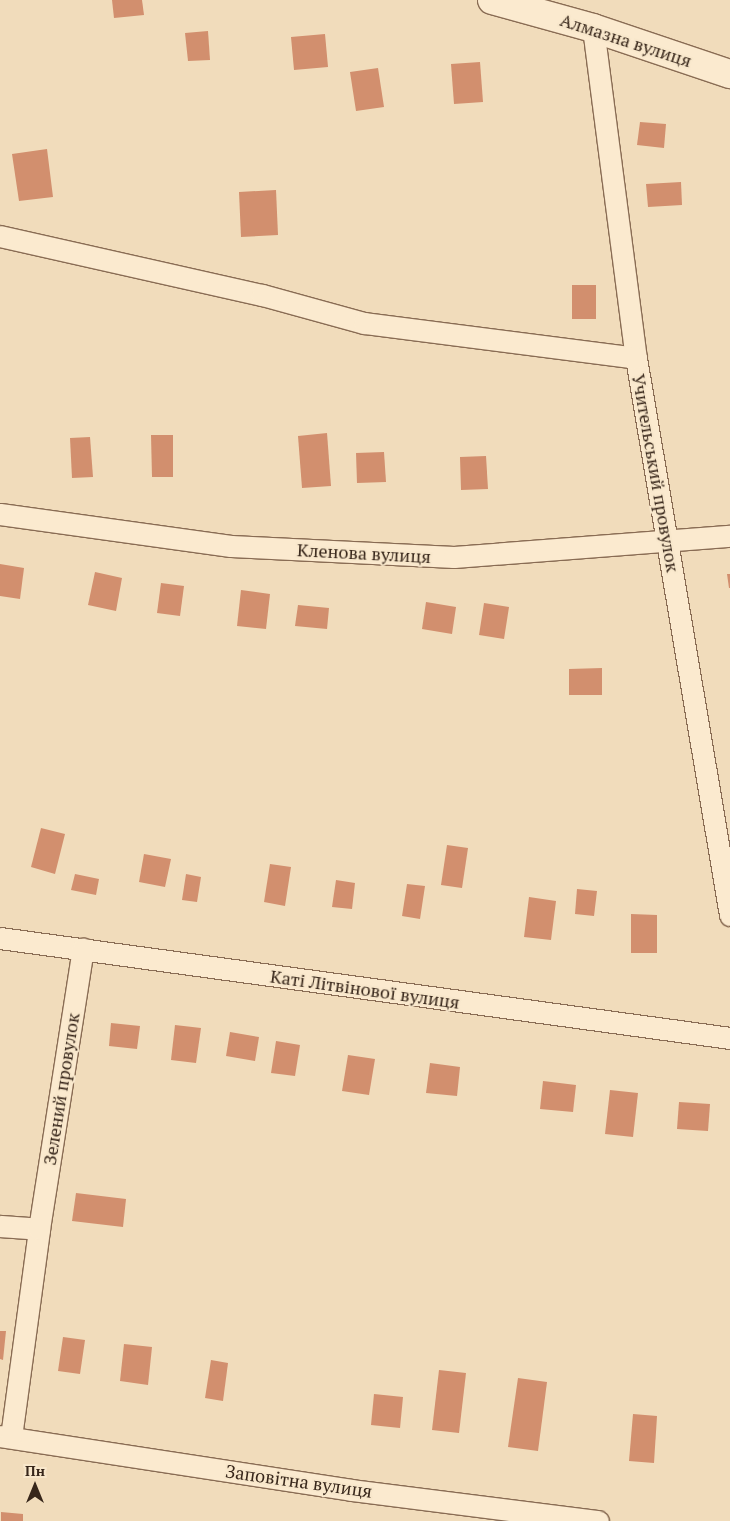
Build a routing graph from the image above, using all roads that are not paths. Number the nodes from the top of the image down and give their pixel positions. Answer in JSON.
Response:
{"nodes":[{"id":1,"x":492,"y":0,"type":"edge"},
{"id":2,"x":593,"y":28,"type":"junction"},
{"id":3,"x":730,"y":74,"type":"edge"},
{"id":4,"x":0,"y":236,"type":"edge"},
{"id":5,"x":636,"y":358,"type":"junction"},
{"id":6,"x":0,"y":514,"type":"edge"},
{"id":7,"x":730,"y":536,"type":"edge"},
{"id":8,"x":668,"y":539,"type":"junction"},
{"id":9,"x":730,"y":916,"type":"edge"},
{"id":10,"x":0,"y":938,"type":"edge"},
{"id":11,"x":83,"y":948,"type":"junction"},
{"id":12,"x":730,"y":1038,"type":"edge"},
{"id":13,"x":0,"y":1226,"type":"edge"},
{"id":14,"x":39,"y":1229,"type":"junction"},
{"id":15,"x":6,"y":1436,"type":"edge"},
{"id":16,"x":598,"y":1521,"type":"edge"}],
"edges":[{"from":1,"to":2,"type":"main road","name":"Алмазна вулиця"},
{"from":2,"to":3,"type":"main road","name":"Алмазна вулиця"},
{"from":2,"to":5,"type":"street","name":"Учительський провулок"},
{"from":4,"to":5,"type":"street"},
{"from":5,"to":8,"type":"street","name":"Учительський провулок"},
{"from":6,"to":8,"type":"street","name":"Кленова вулиця"},
{"from":7,"to":8,"type":"street","name":"Кленова вулиця"},
{"from":8,"to":9,"type":"street","name":"Учительський провулок"},
{"from":10,"to":11,"type":"street","name":"Каті Літвінової вулиця"},
{"from":11,"to":12,"type":"street","name":"Каті Літвінової вулиця"},
{"from":11,"to":14,"type":"street","name":"Зелений провулок"},
{"from":13,"to":14,"type":"street"},
{"from":14,"to":15,"type":"street","name":"Зелений провулок"},
{"from":15,"to":16,"type":"street","name":"Заповітна вулиця"}]}
